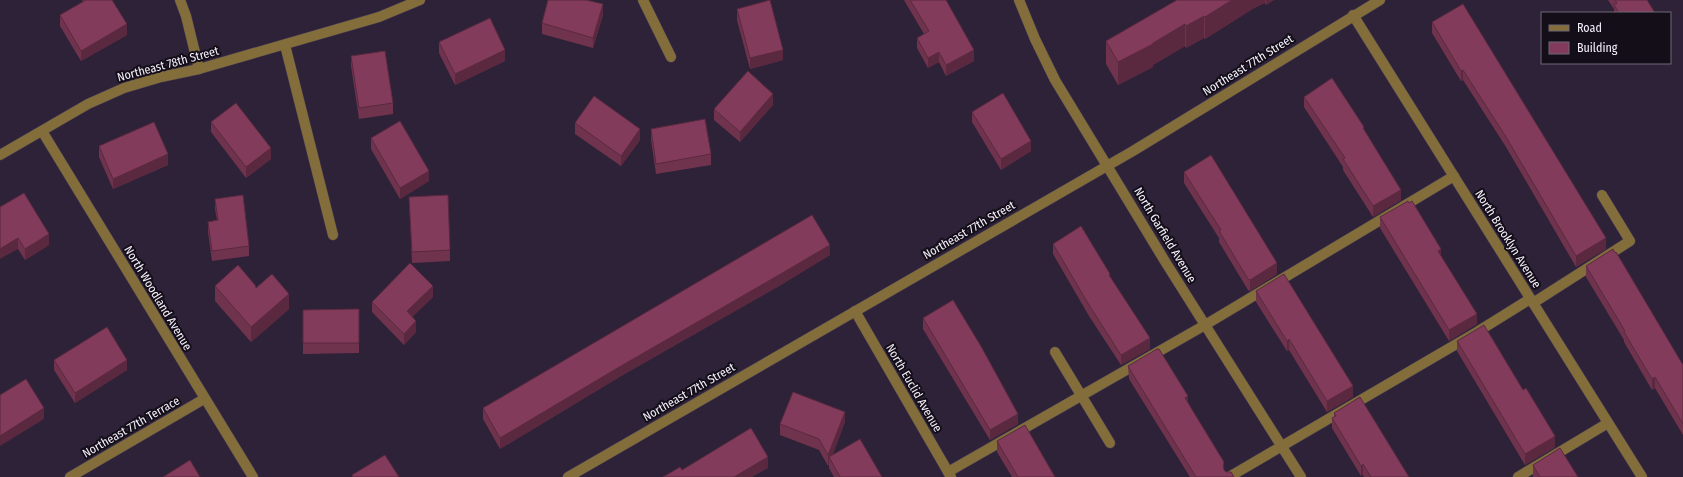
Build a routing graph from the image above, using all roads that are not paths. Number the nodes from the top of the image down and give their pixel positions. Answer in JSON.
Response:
{"nodes":[{"id":1,"x":180,"y":0,"type":"edge"},
{"id":2,"x":420,"y":0,"type":"edge"},
{"id":3,"x":643,"y":0,"type":"edge"},
{"id":4,"x":1019,"y":0,"type":"edge"},
{"id":5,"x":1380,"y":0,"type":"edge"},
{"id":6,"x":1353,"y":15,"type":"junction"},
{"id":7,"x":285,"y":45,"type":"junction"},
{"id":8,"x":671,"y":57,"type":"dead end"},
{"id":9,"x":199,"y":69,"type":"junction"},
{"id":10,"x":42,"y":132,"type":"junction"},
{"id":11,"x":0,"y":155,"type":"edge"},
{"id":12,"x":1107,"y":166,"type":"junction"},
{"id":13,"x":1454,"y":176,"type":"junction"},
{"id":14,"x":1602,"y":195,"type":"dead end"},
{"id":15,"x":333,"y":235,"type":"dead end"},
{"id":16,"x":1532,"y":301,"type":"junction"},
{"id":17,"x":855,"y":311,"type":"junction"},
{"id":18,"x":1205,"y":325,"type":"junction"},
{"id":19,"x":1055,"y":352,"type":"dead end"},
{"id":20,"x":1081,"y":396,"type":"junction"},
{"id":21,"x":204,"y":399,"type":"junction"},
{"id":22,"x":1608,"y":423,"type":"junction"},
{"id":23,"x":1110,"y":443,"type":"dead end"},
{"id":24,"x":1282,"y":447,"type":"junction"},
{"id":25,"x":949,"y":475,"type":"edge"},
{"id":26,"x":70,"y":477,"type":"edge"},
{"id":27,"x":253,"y":477,"type":"edge"},
{"id":28,"x":568,"y":477,"type":"edge"},
{"id":29,"x":1229,"y":477,"type":"edge"},
{"id":30,"x":1301,"y":477,"type":"edge"},
{"id":31,"x":1518,"y":477,"type":"edge"},
{"id":32,"x":1642,"y":477,"type":"edge"}],
"edges":[{"from":1,"to":9,"type":"street"},
{"from":2,"to":7,"type":"street","name":"Northeast 78th Street"},
{"from":3,"to":8,"type":"street"},
{"from":4,"to":12,"type":"street","name":"North Garfield Avenue"},
{"from":5,"to":6,"type":"street","name":"Northeast 77th Street"},
{"from":6,"to":12,"type":"street","name":"Northeast 77th Street"},
{"from":6,"to":13,"type":"street","name":"North Brooklyn Avenue"},
{"from":7,"to":9,"type":"street","name":"Northeast 78th Street"},
{"from":7,"to":15,"type":"street"},
{"from":9,"to":10,"type":"street","name":"Northeast 78th Street"},
{"from":10,"to":11,"type":"street","name":"Northeast 78th Street"},
{"from":10,"to":21,"type":"street","name":"North Woodland Avenue"},
{"from":12,"to":17,"type":"street","name":"Northeast 77th Street"},
{"from":12,"to":18,"type":"street","name":"North Garfield Avenue"},
{"from":13,"to":16,"type":"street","name":"North Brooklyn Avenue"},
{"from":13,"to":18,"type":"street"},
{"from":14,"to":16,"type":"street"},
{"from":16,"to":22,"type":"street","name":"North Brooklyn Avenue"},
{"from":16,"to":24,"type":"street"},
{"from":17,"to":25,"type":"street","name":"North Euclid Avenue"},
{"from":17,"to":28,"type":"street","name":"Northeast 77th Street"},
{"from":18,"to":20,"type":"street"},
{"from":18,"to":24,"type":"street","name":"North Garfield Avenue"},
{"from":19,"to":20,"type":"street"},
{"from":20,"to":23,"type":"street"},
{"from":20,"to":25,"type":"street"},
{"from":21,"to":26,"type":"street","name":"Northeast 77th Terrace"},
{"from":21,"to":27,"type":"street","name":"North Woodland Avenue"},
{"from":22,"to":31,"type":"street"},
{"from":22,"to":32,"type":"street","name":"North Brooklyn Avenue"},
{"from":24,"to":29,"type":"street"},
{"from":24,"to":30,"type":"street","name":"North Garfield Avenue"}]}
